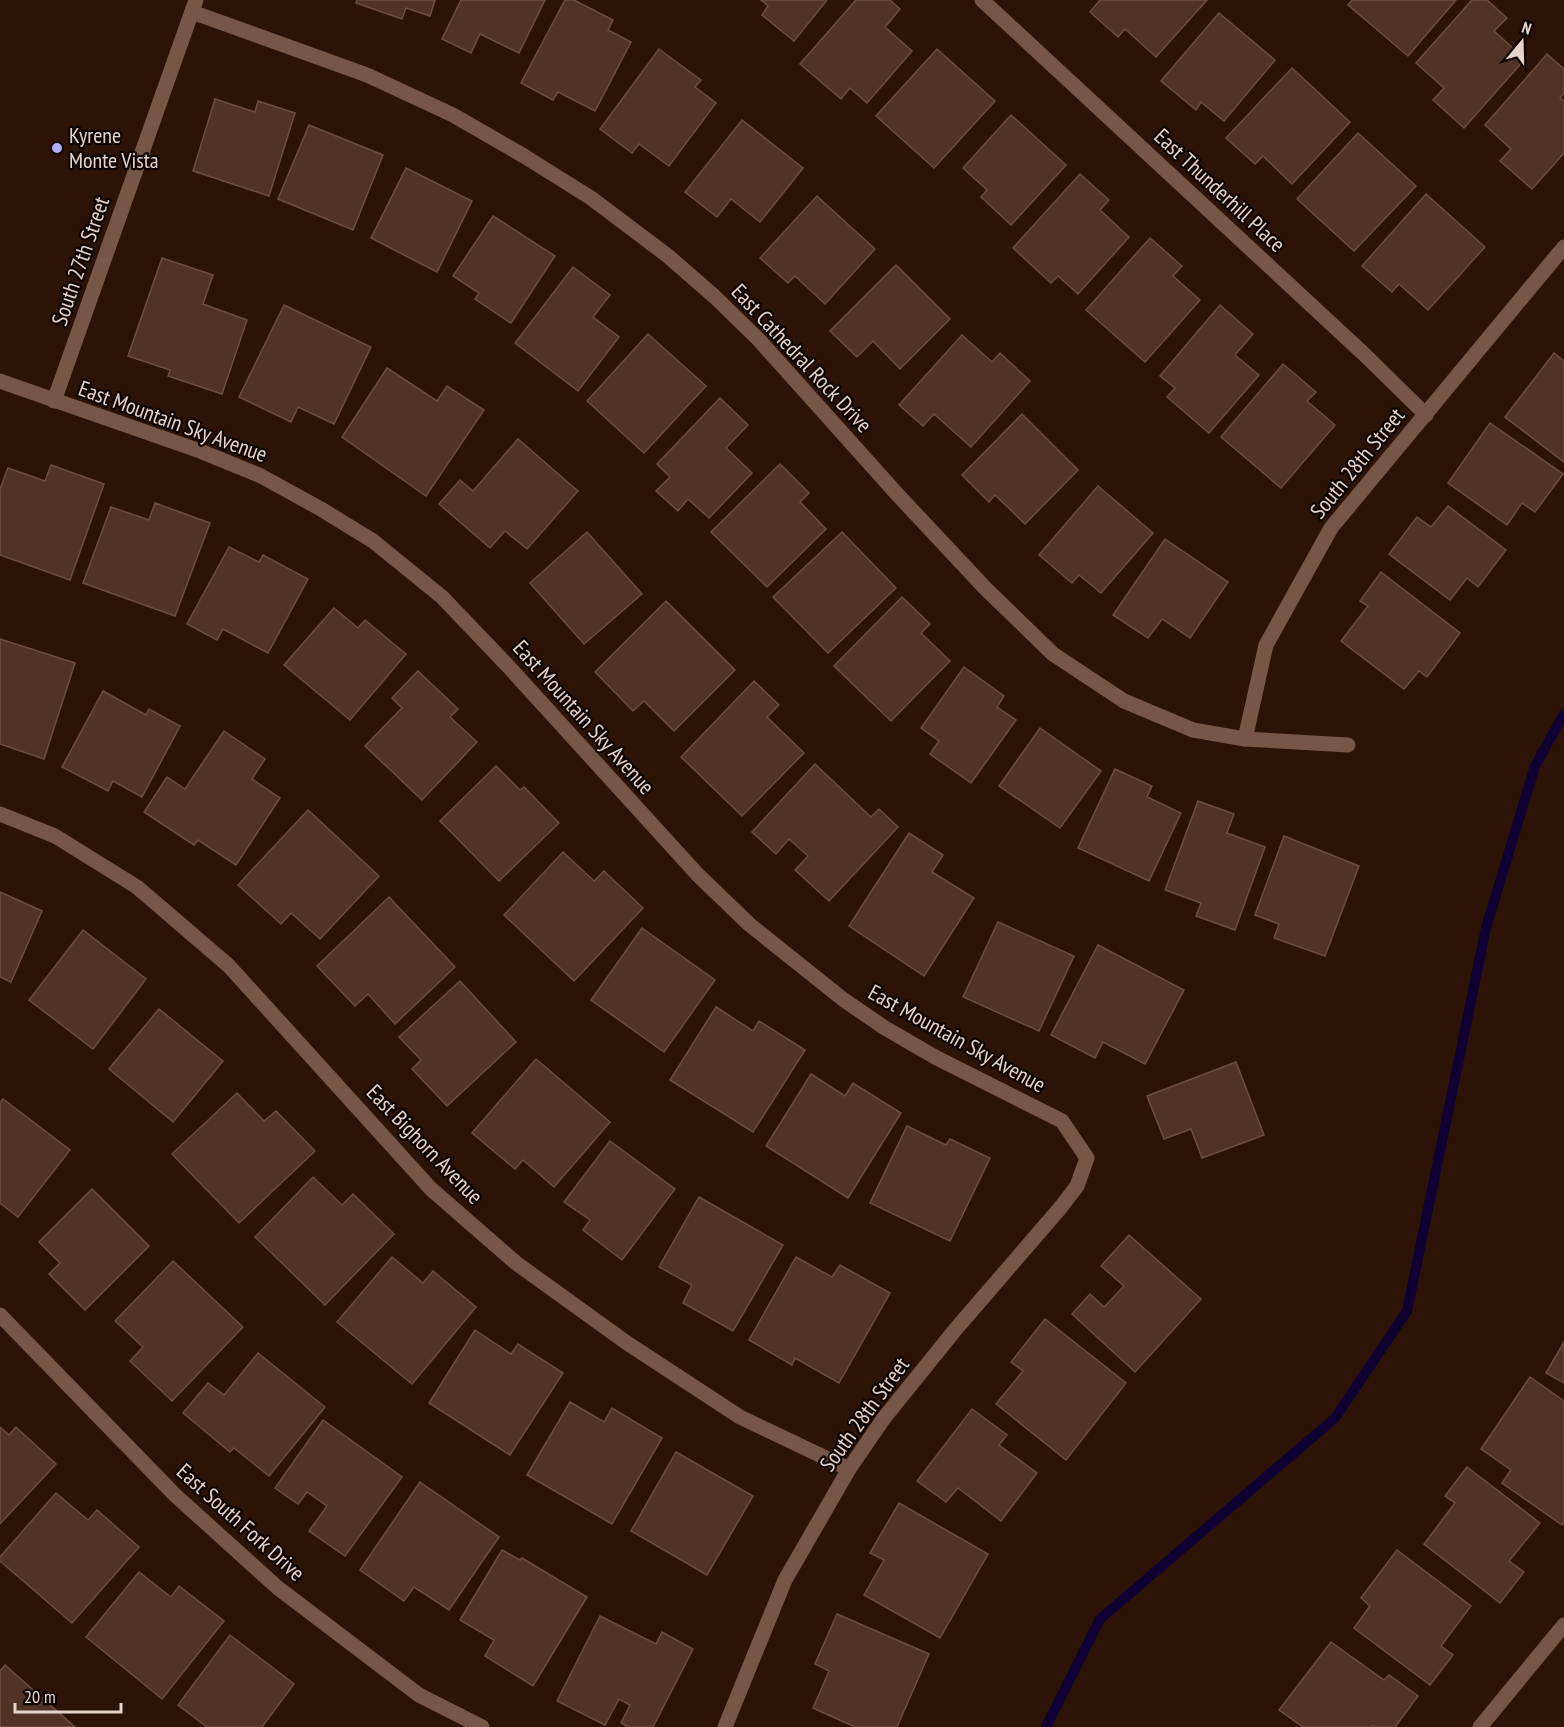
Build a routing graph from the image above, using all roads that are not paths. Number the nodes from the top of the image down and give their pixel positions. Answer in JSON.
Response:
{"nodes":[{"id":1,"x":982,"y":0,"type":"edge"},
{"id":2,"x":194,"y":6,"type":"edge"},
{"id":3,"x":1564,"y":248,"type":"edge"},
{"id":4,"x":0,"y":381,"type":"edge"},
{"id":5,"x":54,"y":401,"type":"junction"},
{"id":6,"x":1426,"y":415,"type":"junction"},
{"id":7,"x":1245,"y":739,"type":"junction"},
{"id":8,"x":1348,"y":745,"type":"dead end"},
{"id":9,"x":0,"y":814,"type":"edge"},
{"id":10,"x":1087,"y":1158,"type":"joint"},
{"id":11,"x":0,"y":1315,"type":"edge"},
{"id":12,"x":849,"y":1469,"type":"junction"},
{"id":13,"x":1564,"y":1625,"type":"edge"},
{"id":14,"x":482,"y":1727,"type":"edge"},
{"id":15,"x":725,"y":1727,"type":"edge"},
{"id":16,"x":1480,"y":1727,"type":"edge"}],
"edges":[{"from":1,"to":6,"type":"street","name":"East Thunderhill Place"},
{"from":2,"to":5,"type":"street","name":"South 27th Street"},
{"from":2,"to":7,"type":"street","name":"East Cathedral Rock Drive"},
{"from":3,"to":6,"type":"street","name":"South 28th Street"},
{"from":4,"to":5,"type":"street","name":"East Mountain Sky Avenue"},
{"from":5,"to":10,"type":"street","name":"East Mountain Sky Avenue"},
{"from":6,"to":7,"type":"street","name":"South 28th Street"},
{"from":7,"to":8,"type":"street","name":"East Cathedral Rock Drive"},
{"from":9,"to":12,"type":"street","name":"East Bighorn Avenue"},
{"from":10,"to":12,"type":"street","name":"South 28th Street"},
{"from":11,"to":14,"type":"street","name":"East South Fork Drive"},
{"from":12,"to":15,"type":"street","name":"South 28th Street"},
{"from":13,"to":16,"type":"street"}]}
